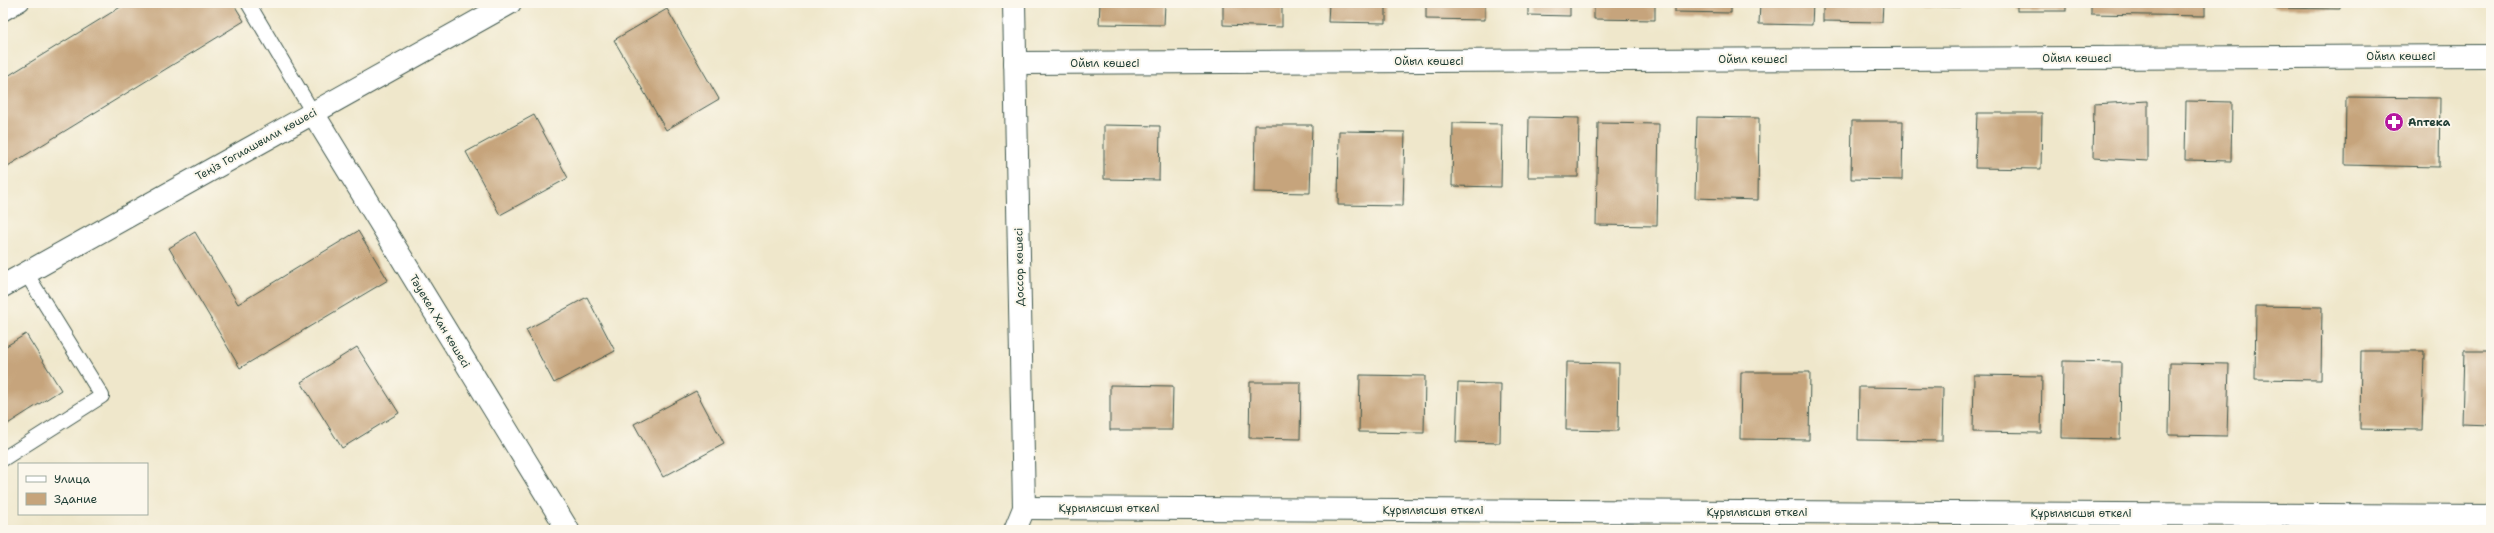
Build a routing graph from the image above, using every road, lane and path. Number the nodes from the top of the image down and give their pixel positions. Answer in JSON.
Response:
{"nodes":[{"id":1,"x":22,"y":3,"type":"edge"},
{"id":2,"x":248,"y":3,"type":"edge"},
{"id":3,"x":510,"y":3,"type":"edge"},
{"id":4,"x":1014,"y":3,"type":"edge"},
{"id":5,"x":3,"y":14,"type":"edge"},
{"id":6,"x":2491,"y":56,"type":"edge"},
{"id":7,"x":1015,"y":63,"type":"junction"},
{"id":8,"x":313,"y":113,"type":"junction"},
{"id":9,"x":26,"y":273,"type":"junction"},
{"id":10,"x":3,"y":286,"type":"edge"},
{"id":11,"x":3,"y":459,"type":"edge"},
{"id":12,"x":1024,"y":508,"type":"junction"},
{"id":13,"x":2491,"y":516,"type":"edge"},
{"id":14,"x":568,"y":530,"type":"edge"},
{"id":15,"x":1015,"y":530,"type":"edge"}],
"edges":[{"from":1,"to":5,"type":"lane"},
{"from":2,"to":8,"type":"lane"},
{"from":3,"to":8,"type":"street","name":"Теңіз Гогиашвили көшесі"},
{"from":4,"to":7,"type":"street","name":"Доссор көшесі"},
{"from":6,"to":7,"type":"street","name":"Ойыл көшесі"},
{"from":7,"to":12,"type":"street","name":"Доссор көшесі"},
{"from":8,"to":9,"type":"street","name":"Теңіз Гогиашвили көшесі"},
{"from":8,"to":14,"type":"street","name":"Тәуекел Хан көшесі"},
{"from":9,"to":10,"type":"street","name":"Теңіз Гогиашвили көшесі"},
{"from":9,"to":11,"type":"lane"},
{"from":12,"to":13,"type":"street","name":"Құрылысшы өткелі"},
{"from":12,"to":15,"type":"street","name":"Доссор көшесі"}]}
